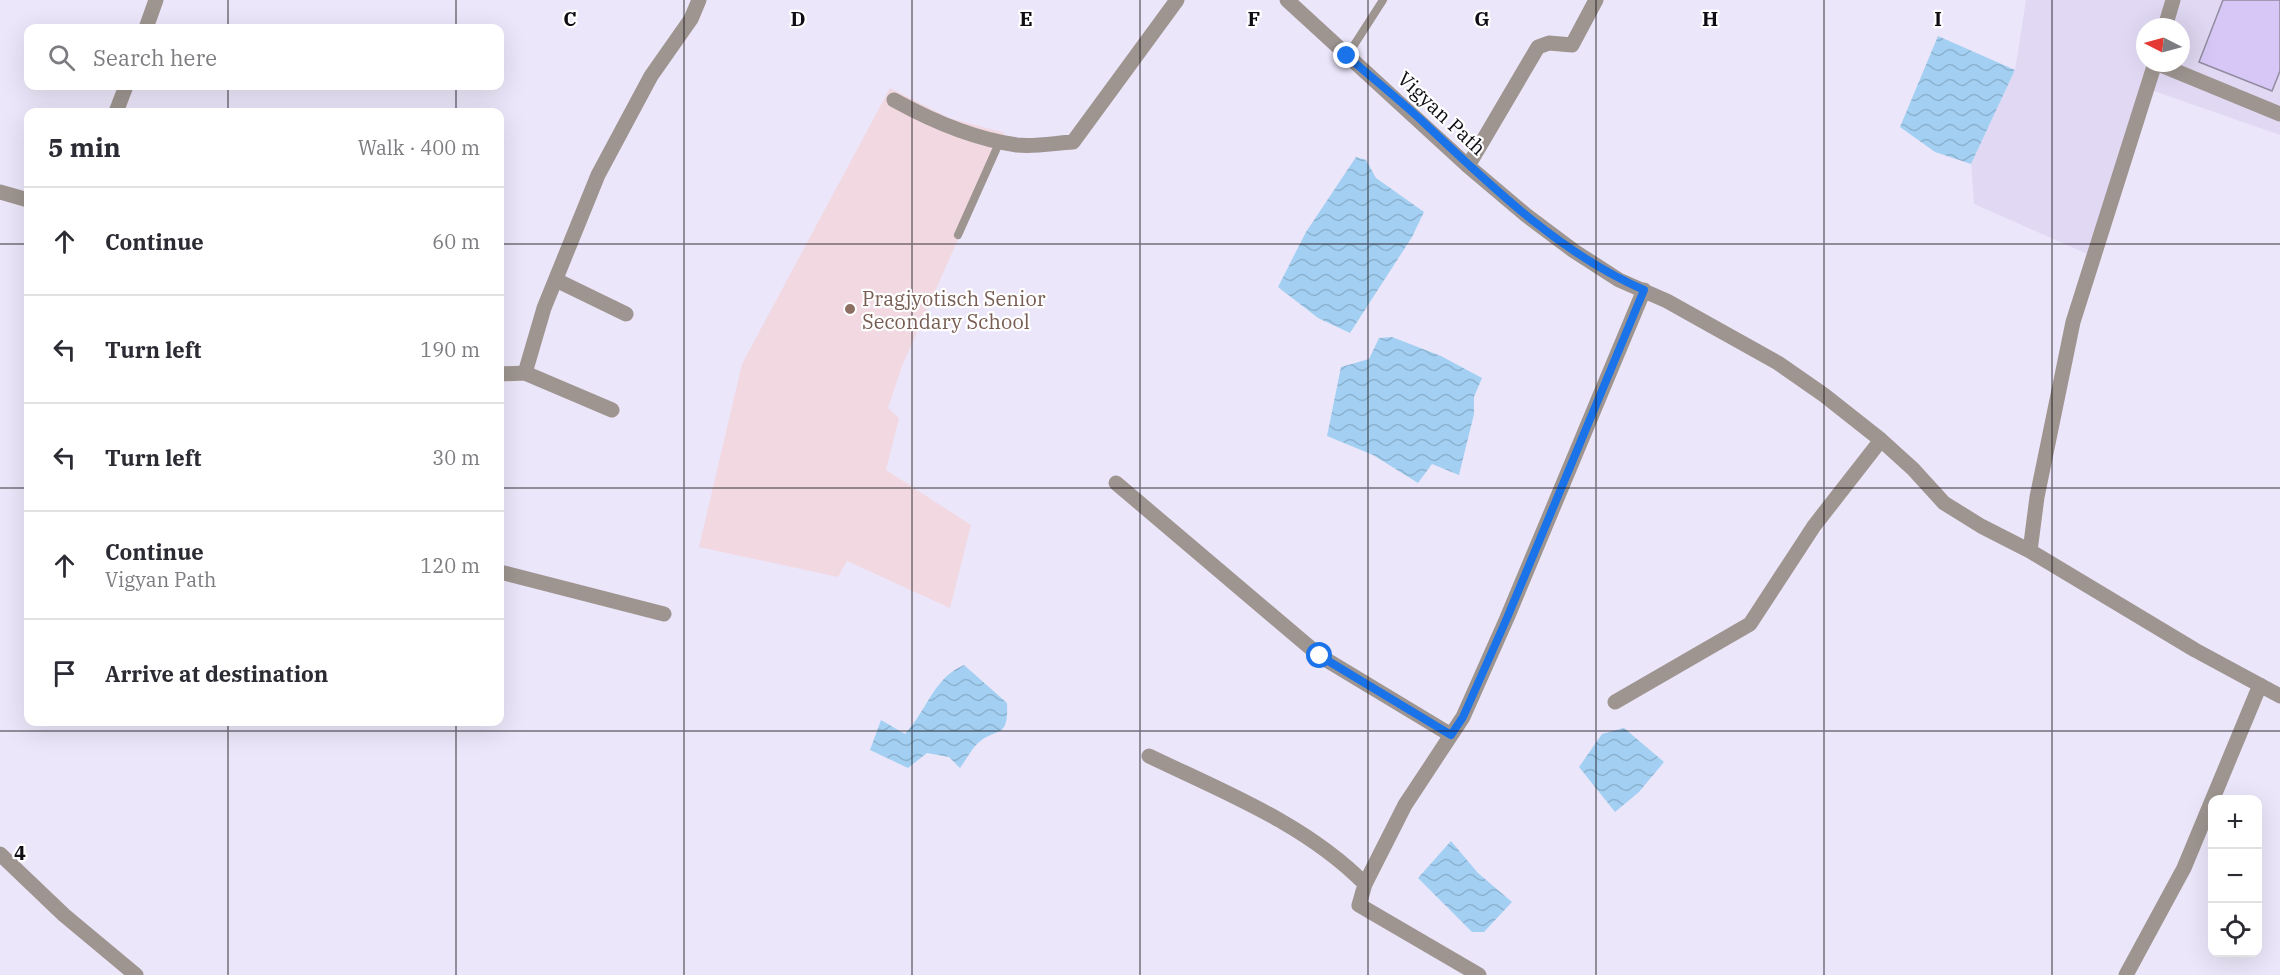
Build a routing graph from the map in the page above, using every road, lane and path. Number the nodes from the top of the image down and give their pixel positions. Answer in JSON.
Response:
{"nodes":[{"id":1,"x":156,"y":0,"type":"edge"},
{"id":2,"x":699,"y":0,"type":"edge"},
{"id":3,"x":1177,"y":0,"type":"edge"},
{"id":4,"x":1287,"y":0,"type":"edge"},
{"id":5,"x":1383,"y":0,"type":"edge"},
{"id":6,"x":1596,"y":0,"type":"edge"},
{"id":7,"x":2173,"y":0,"type":"edge"},
{"id":8,"x":2168,"y":18,"type":"edge"},
{"id":9,"x":147,"y":24,"type":"edge"},
{"id":10,"x":1347,"y":56,"type":"junction"},
{"id":11,"x":2153,"y":72,"type":"edge"},
{"id":12,"x":2178,"y":72,"type":"edge"},
{"id":13,"x":124,"y":90,"type":"edge"},
{"id":14,"x":894,"y":100,"type":"dead end"},
{"id":15,"x":118,"y":108,"type":"edge"},
{"id":16,"x":2280,"y":114,"type":"edge"},
{"id":17,"x":1000,"y":141,"type":"junction"},
{"id":18,"x":1468,"y":166,"type":"junction"},
{"id":19,"x":0,"y":192,"type":"edge"},
{"id":20,"x":24,"y":200,"type":"edge"},
{"id":21,"x":958,"y":235,"type":"dead end"},
{"id":22,"x":556,"y":280,"type":"junction"},
{"id":23,"x":1644,"y":290,"type":"junction"},
{"id":24,"x":626,"y":314,"type":"dead end"},
{"id":25,"x":525,"y":373,"type":"junction"},
{"id":26,"x":504,"y":374,"type":"edge"},
{"id":27,"x":612,"y":410,"type":"dead end"},
{"id":28,"x":1881,"y":440,"type":"junction"},
{"id":29,"x":1116,"y":483,"type":"dead end"},
{"id":30,"x":2030,"y":551,"type":"junction"},
{"id":31,"x":504,"y":573,"type":"edge"},
{"id":32,"x":664,"y":614,"type":"dead end"},
{"id":33,"x":2260,"y":685,"type":"junction"},
{"id":34,"x":2280,"y":696,"type":"edge"},
{"id":35,"x":1615,"y":702,"type":"dead end"},
{"id":36,"x":1451,"y":735,"type":"junction"},
{"id":37,"x":1149,"y":756,"type":"dead end"},
{"id":38,"x":0,"y":854,"type":"edge"},
{"id":39,"x":1365,"y":884,"type":"junction"},
{"id":40,"x":136,"y":975,"type":"edge"},
{"id":41,"x":1479,"y":975,"type":"edge"},
{"id":42,"x":2127,"y":975,"type":"edge"}],
"edges":[{"from":1,"to":9,"type":"street"},
{"from":2,"to":22,"type":"street"},
{"from":3,"to":17,"type":"street"},
{"from":4,"to":10,"type":"street","name":"Vigyan Path"},
{"from":5,"to":10,"type":"lane"},
{"from":6,"to":18,"type":"street"},
{"from":7,"to":8,"type":"street"},
{"from":10,"to":18,"type":"street","name":"Vigyan Path"},
{"from":11,"to":30,"type":"street"},
{"from":12,"to":16,"type":"street"},
{"from":13,"to":15,"type":"street"},
{"from":14,"to":17,"type":"street"},
{"from":17,"to":21,"type":"lane"},
{"from":18,"to":23,"type":"street","name":"Vigyan Path"},
{"from":19,"to":20,"type":"street"},
{"from":22,"to":24,"type":"street"},
{"from":22,"to":25,"type":"street"},
{"from":23,"to":28,"type":"street","name":"Vigyan Path"},
{"from":23,"to":36,"type":"street"},
{"from":25,"to":26,"type":"street"},
{"from":25,"to":27,"type":"street"},
{"from":28,"to":30,"type":"street","name":"Vigyan Path"},
{"from":28,"to":35,"type":"street"},
{"from":29,"to":36,"type":"street"},
{"from":30,"to":33,"type":"street","name":"Vigyan Path"},
{"from":31,"to":32,"type":"street"},
{"from":33,"to":34,"type":"street","name":"Vigyan Path"},
{"from":33,"to":42,"type":"street"},
{"from":36,"to":39,"type":"street"},
{"from":37,"to":39,"type":"street"},
{"from":38,"to":40,"type":"street"},
{"from":39,"to":41,"type":"street"}]}
